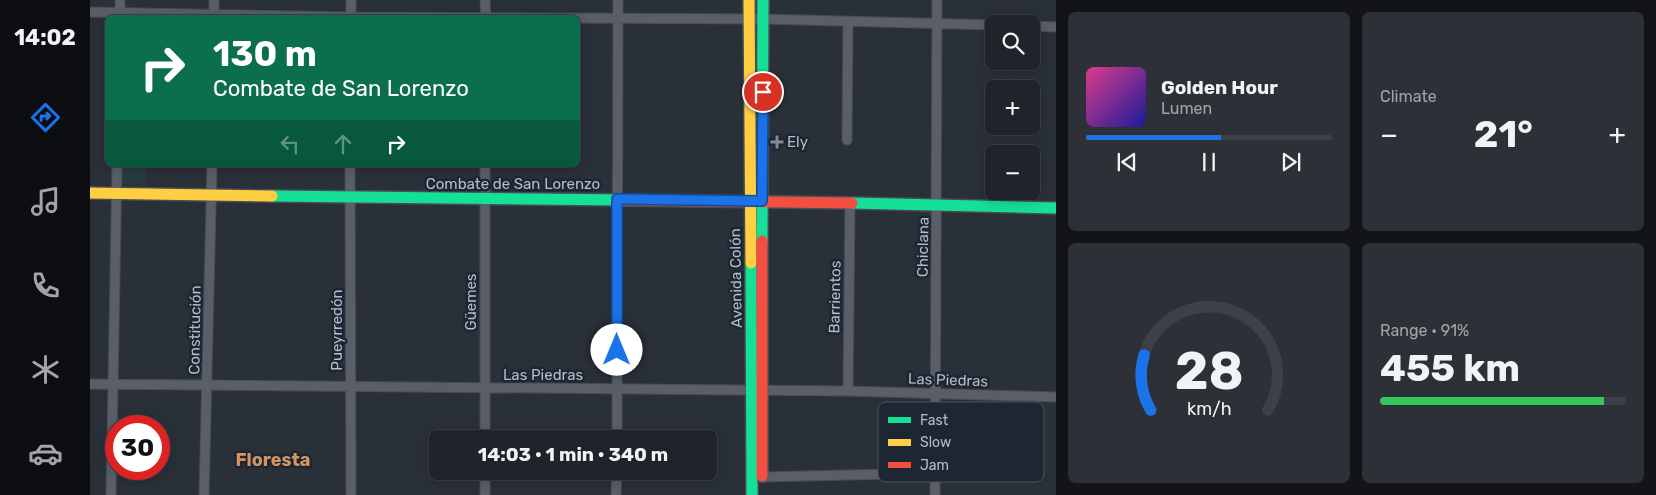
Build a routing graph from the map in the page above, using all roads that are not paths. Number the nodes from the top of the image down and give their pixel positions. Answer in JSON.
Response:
{"nodes":[{"id":1,"x":120,"y":0,"type":"edge"},
{"id":2,"x":214,"y":0,"type":"edge"},
{"id":3,"x":351,"y":0,"type":"edge"},
{"id":4,"x":485,"y":0,"type":"edge"},
{"id":5,"x":618,"y":0,"type":"edge"},
{"id":6,"x":749,"y":0,"type":"edge"},
{"id":7,"x":763,"y":0,"type":"edge"},
{"id":8,"x":937,"y":0,"type":"edge"},
{"id":9,"x":90,"y":12,"type":"edge"},
{"id":10,"x":120,"y":15,"type":"edge"},
{"id":11,"x":214,"y":15,"type":"edge"},
{"id":12,"x":351,"y":15,"type":"edge"},
{"id":13,"x":486,"y":15,"type":"edge"},
{"id":14,"x":580,"y":17,"type":"edge"},
{"id":15,"x":618,"y":17,"type":"junction"},
{"id":16,"x":749,"y":19,"type":"junction"},
{"id":17,"x":763,"y":19,"type":"junction"},
{"id":18,"x":848,"y":21,"type":"junction"},
{"id":19,"x":937,"y":23,"type":"junction"},
{"id":20,"x":985,"y":25,"type":"edge"},
{"id":21,"x":1040,"y":26,"type":"edge"},
{"id":22,"x":1056,"y":27,"type":"edge"},
{"id":23,"x":847,"y":140,"type":"dead end"},
{"id":24,"x":117,"y":167,"type":"edge"},
{"id":25,"x":212,"y":167,"type":"edge"},
{"id":26,"x":350,"y":167,"type":"edge"},
{"id":27,"x":485,"y":167,"type":"edge"},
{"id":28,"x":90,"y":193,"type":"edge"},
{"id":29,"x":117,"y":193,"type":"junction"},
{"id":30,"x":211,"y":196,"type":"junction"},
{"id":31,"x":350,"y":198,"type":"junction"},
{"id":32,"x":617,"y":199,"type":"junction"},
{"id":33,"x":485,"y":200,"type":"junction"},
{"id":34,"x":750,"y":201,"type":"junction"},
{"id":35,"x":762,"y":201,"type":"junction"},
{"id":36,"x":850,"y":203,"type":"junction"},
{"id":37,"x":938,"y":204,"type":"junction"},
{"id":38,"x":1056,"y":208,"type":"edge"},
{"id":39,"x":208,"y":383,"type":"junction"},
{"id":40,"x":90,"y":384,"type":"edge"},
{"id":41,"x":113,"y":384,"type":"junction"},
{"id":42,"x":352,"y":385,"type":"junction"},
{"id":43,"x":617,"y":388,"type":"junction"},
{"id":44,"x":484,"y":389,"type":"junction"},
{"id":45,"x":757,"y":391,"type":"junction"},
{"id":46,"x":848,"y":391,"type":"junction"},
{"id":47,"x":934,"y":394,"type":"junction"},
{"id":48,"x":1056,"y":397,"type":"edge"},
{"id":49,"x":934,"y":402,"type":"edge"},
{"id":50,"x":485,"y":430,"type":"edge"},
{"id":51,"x":617,"y":430,"type":"edge"},
{"id":52,"x":878,"y":474,"type":"edge"},
{"id":53,"x":762,"y":477,"type":"junction"},
{"id":54,"x":485,"y":480,"type":"edge"},
{"id":55,"x":617,"y":480,"type":"edge"},
{"id":56,"x":935,"y":482,"type":"edge"},
{"id":57,"x":111,"y":495,"type":"edge"},
{"id":58,"x":204,"y":495,"type":"edge"},
{"id":59,"x":351,"y":495,"type":"edge"},
{"id":60,"x":485,"y":495,"type":"edge"},
{"id":61,"x":616,"y":495,"type":"edge"},
{"id":62,"x":752,"y":495,"type":"edge"},
{"id":63,"x":762,"y":495,"type":"edge"},
{"id":64,"x":935,"y":495,"type":"edge"}],
"edges":[{"from":1,"to":10,"type":"street"},
{"from":2,"to":11,"type":"street"},
{"from":3,"to":12,"type":"street"},
{"from":4,"to":13,"type":"street"},
{"from":5,"to":15,"type":"street"},
{"from":6,"to":16,"type":"main road","name":"Avenida Colón"},
{"from":7,"to":17,"type":"main road","name":"Avenida Colón"},
{"from":8,"to":19,"type":"street","name":"Chiclana"},
{"from":9,"to":10,"type":"street"},
{"from":14,"to":15,"type":"street"},
{"from":15,"to":16,"type":"street"},
{"from":15,"to":32,"type":"street"},
{"from":16,"to":17,"type":"street"},
{"from":16,"to":34,"type":"main road","name":"Avenida Colón"},
{"from":17,"to":18,"type":"street"},
{"from":17,"to":35,"type":"main road","name":"Avenida Colón"},
{"from":18,"to":19,"type":"street"},
{"from":18,"to":23,"type":"street"},
{"from":19,"to":20,"type":"street"},
{"from":19,"to":37,"type":"street","name":"Chiclana"},
{"from":21,"to":22,"type":"street"},
{"from":24,"to":29,"type":"street"},
{"from":25,"to":30,"type":"street","name":"Constitución"},
{"from":26,"to":31,"type":"street","name":"Pueyrredón"},
{"from":27,"to":33,"type":"street","name":"Güemes"},
{"from":28,"to":29,"type":"main road","name":"Combate de San Lorenzo"},
{"from":29,"to":30,"type":"main road","name":"Combate de San Lorenzo"},
{"from":29,"to":41,"type":"street"},
{"from":30,"to":31,"type":"main road","name":"Combate de San Lorenzo"},
{"from":30,"to":39,"type":"street","name":"Constitución"},
{"from":31,"to":33,"type":"main road","name":"Combate de San Lorenzo"},
{"from":31,"to":42,"type":"street","name":"Pueyrredón"},
{"from":32,"to":33,"type":"main road","name":"Combate de San Lorenzo"},
{"from":32,"to":34,"type":"main road","name":"Combate de San Lorenzo"},
{"from":32,"to":43,"type":"street"},
{"from":33,"to":44,"type":"street","name":"Güemes"},
{"from":34,"to":35,"type":"main road","name":"Combate de San Lorenzo"},
{"from":34,"to":45,"type":"main road","name":"Avenida Colón"},
{"from":35,"to":36,"type":"main road","name":"Combate de San Lorenzo"},
{"from":35,"to":45,"type":"main road","name":"Avenida Colón"},
{"from":36,"to":37,"type":"main road","name":"Combate de San Lorenzo"},
{"from":36,"to":46,"type":"street","name":"Barrientos"},
{"from":37,"to":38,"type":"main road","name":"Combate de San Lorenzo"},
{"from":37,"to":47,"type":"street","name":"Chiclana"},
{"from":39,"to":41,"type":"street","name":"Las Piedras"},
{"from":39,"to":42,"type":"street","name":"Las Piedras"},
{"from":39,"to":58,"type":"street","name":"Constitución"},
{"from":40,"to":41,"type":"street","name":"Las Piedras"},
{"from":41,"to":57,"type":"street"},
{"from":42,"to":44,"type":"street","name":"Las Piedras"},
{"from":42,"to":59,"type":"street","name":"Pueyrredón"},
{"from":43,"to":44,"type":"street","name":"Las Piedras"},
{"from":43,"to":45,"type":"street","name":"Las Piedras"},
{"from":43,"to":51,"type":"street"},
{"from":44,"to":50,"type":"street","name":"Güemes"},
{"from":45,"to":46,"type":"street","name":"Las Piedras"},
{"from":45,"to":53,"type":"main road","name":"Avenida Colón"},
{"from":45,"to":62,"type":"main road","name":"Avenida Colón"},
{"from":46,"to":47,"type":"street","name":"Las Piedras"},
{"from":47,"to":48,"type":"street","name":"Las Piedras"},
{"from":47,"to":49,"type":"street","name":"Chiclana"},
{"from":52,"to":53,"type":"street"},
{"from":53,"to":63,"type":"main road","name":"Avenida Colón"},
{"from":54,"to":60,"type":"street"},
{"from":55,"to":61,"type":"street"},
{"from":56,"to":64,"type":"street","name":"Chiclana"}]}
